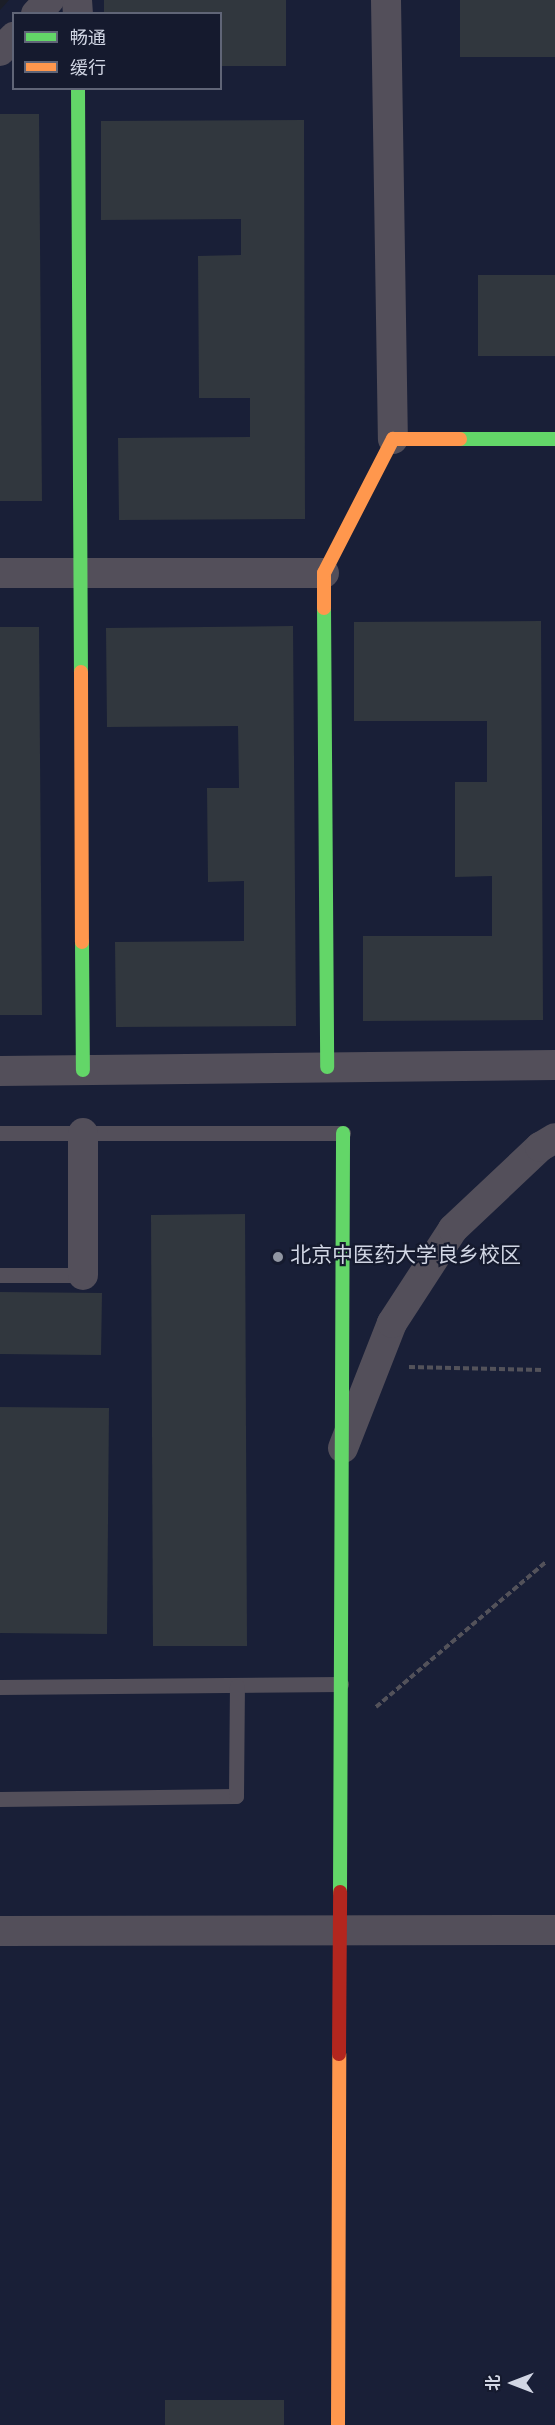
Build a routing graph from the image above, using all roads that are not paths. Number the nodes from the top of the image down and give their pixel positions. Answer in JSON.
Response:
{"nodes":[{"id":1,"x":49,"y":0,"type":"edge"},
{"id":2,"x":386,"y":0,"type":"edge"},
{"id":3,"x":38,"y":12,"type":"edge"},
{"id":4,"x":12,"y":39,"type":"edge"},
{"id":5,"x":0,"y":51,"type":"edge"},
{"id":6,"x":78,"y":90,"type":"edge"},
{"id":7,"x":393,"y":439,"type":"junction"},
{"id":8,"x":555,"y":439,"type":"edge"},
{"id":9,"x":0,"y":573,"type":"edge"},
{"id":10,"x":81,"y":573,"type":"junction"},
{"id":11,"x":324,"y":573,"type":"junction"},
{"id":12,"x":555,"y":1065,"type":"edge"},
{"id":13,"x":327,"y":1067,"type":"junction"},
{"id":14,"x":83,"y":1070,"type":"junction"},
{"id":15,"x":0,"y":1071,"type":"edge"},
{"id":16,"x":0,"y":1133,"type":"edge"},
{"id":17,"x":83,"y":1133,"type":"junction"},
{"id":18,"x":343,"y":1133,"type":"joint"},
{"id":19,"x":555,"y":1138,"type":"edge"},
{"id":20,"x":0,"y":1275,"type":"edge"},
{"id":21,"x":83,"y":1275,"type":"joint"},
{"id":22,"x":342,"y":1452,"type":"junction"},
{"id":23,"x":341,"y":1684,"type":"junction"},
{"id":24,"x":237,"y":1686,"type":"junction"},
{"id":25,"x":0,"y":1687,"type":"edge"},
{"id":26,"x":0,"y":1799,"type":"edge"},
{"id":27,"x":340,"y":1929,"type":"junction"},
{"id":28,"x":555,"y":1930,"type":"edge"},
{"id":29,"x":0,"y":1931,"type":"edge"},
{"id":30,"x":338,"y":2425,"type":"edge"}],
"edges":[{"from":1,"to":3,"type":"street"},
{"from":2,"to":7,"type":"street"},
{"from":4,"to":5,"type":"street"},
{"from":6,"to":10,"type":"street"},
{"from":7,"to":8,"type":"street"},
{"from":7,"to":11,"type":"street"},
{"from":9,"to":10,"type":"street"},
{"from":10,"to":11,"type":"street"},
{"from":10,"to":14,"type":"street"},
{"from":11,"to":13,"type":"street"},
{"from":12,"to":13,"type":"street"},
{"from":13,"to":14,"type":"street"},
{"from":14,"to":15,"type":"street"},
{"from":16,"to":17,"type":"lane"},
{"from":17,"to":18,"type":"lane"},
{"from":17,"to":21,"type":"street"},
{"from":18,"to":22,"type":"street"},
{"from":19,"to":22,"type":"street"},
{"from":20,"to":21,"type":"lane"},
{"from":22,"to":23,"type":"street"},
{"from":23,"to":24,"type":"lane"},
{"from":23,"to":27,"type":"street"},
{"from":24,"to":25,"type":"lane"},
{"from":24,"to":26,"type":"lane"},
{"from":27,"to":28,"type":"street"},
{"from":27,"to":29,"type":"street"},
{"from":27,"to":30,"type":"street"}]}
